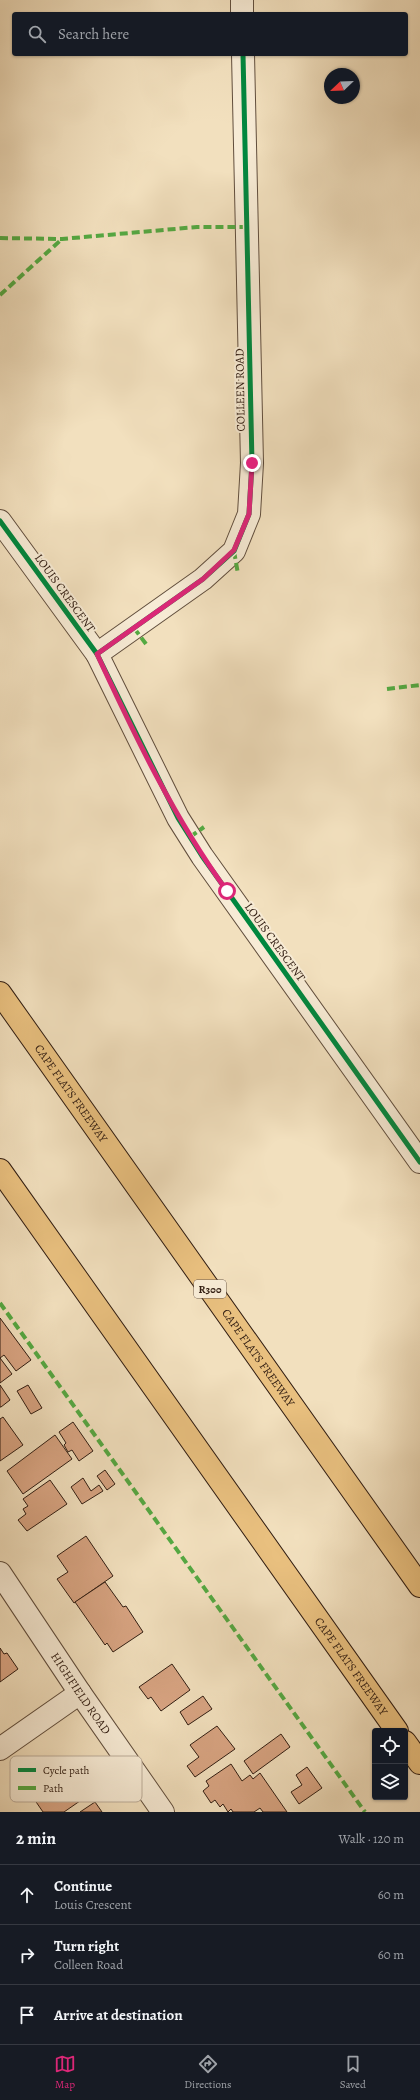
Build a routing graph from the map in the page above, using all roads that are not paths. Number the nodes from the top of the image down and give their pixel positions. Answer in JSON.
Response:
{"nodes":[{"id":1,"x":242,"y":0,"type":"edge"},
{"id":2,"x":242,"y":12,"type":"edge"},
{"id":3,"x":243,"y":56,"type":"edge"},
{"id":4,"x":0,"y":521,"type":"edge"},
{"id":5,"x":97,"y":654,"type":"junction"},
{"id":6,"x":0,"y":993,"type":"edge"},
{"id":7,"x":420,"y":1162,"type":"edge"},
{"id":8,"x":0,"y":1170,"type":"edge"},
{"id":9,"x":0,"y":1573,"type":"edge"},
{"id":10,"x":420,"y":1586,"type":"edge"},
{"id":11,"x":80,"y":1693,"type":"junction"},
{"id":12,"x":395,"y":1728,"type":"edge"},
{"id":13,"x":408,"y":1746,"type":"edge"},
{"id":14,"x":0,"y":1749,"type":"edge"},
{"id":15,"x":124,"y":1756,"type":"edge"},
{"id":16,"x":420,"y":1763,"type":"edge"},
{"id":17,"x":142,"y":1782,"type":"edge"},
{"id":18,"x":163,"y":1812,"type":"edge"}],
"edges":[{"from":1,"to":2,"type":"street"},
{"from":3,"to":5,"type":"street","name":"COLLEEN ROAD"},
{"from":4,"to":5,"type":"street","name":"LOUIS CRESCENT"},
{"from":5,"to":7,"type":"street","name":"LOUIS CRESCENT"},
{"from":6,"to":10,"type":"highway","name":"CAPE FLATS FREEWAY","number":"R300"},
{"from":8,"to":12,"type":"highway","name":"CAPE FLATS FREEWAY"},
{"from":9,"to":11,"type":"street","name":"HIGHFIELD ROAD"},
{"from":11,"to":14,"type":"street"},
{"from":11,"to":15,"type":"street","name":"HIGHFIELD ROAD"},
{"from":13,"to":16,"type":"highway"},
{"from":17,"to":18,"type":"street","name":"HIGHFIELD ROAD"}]}
